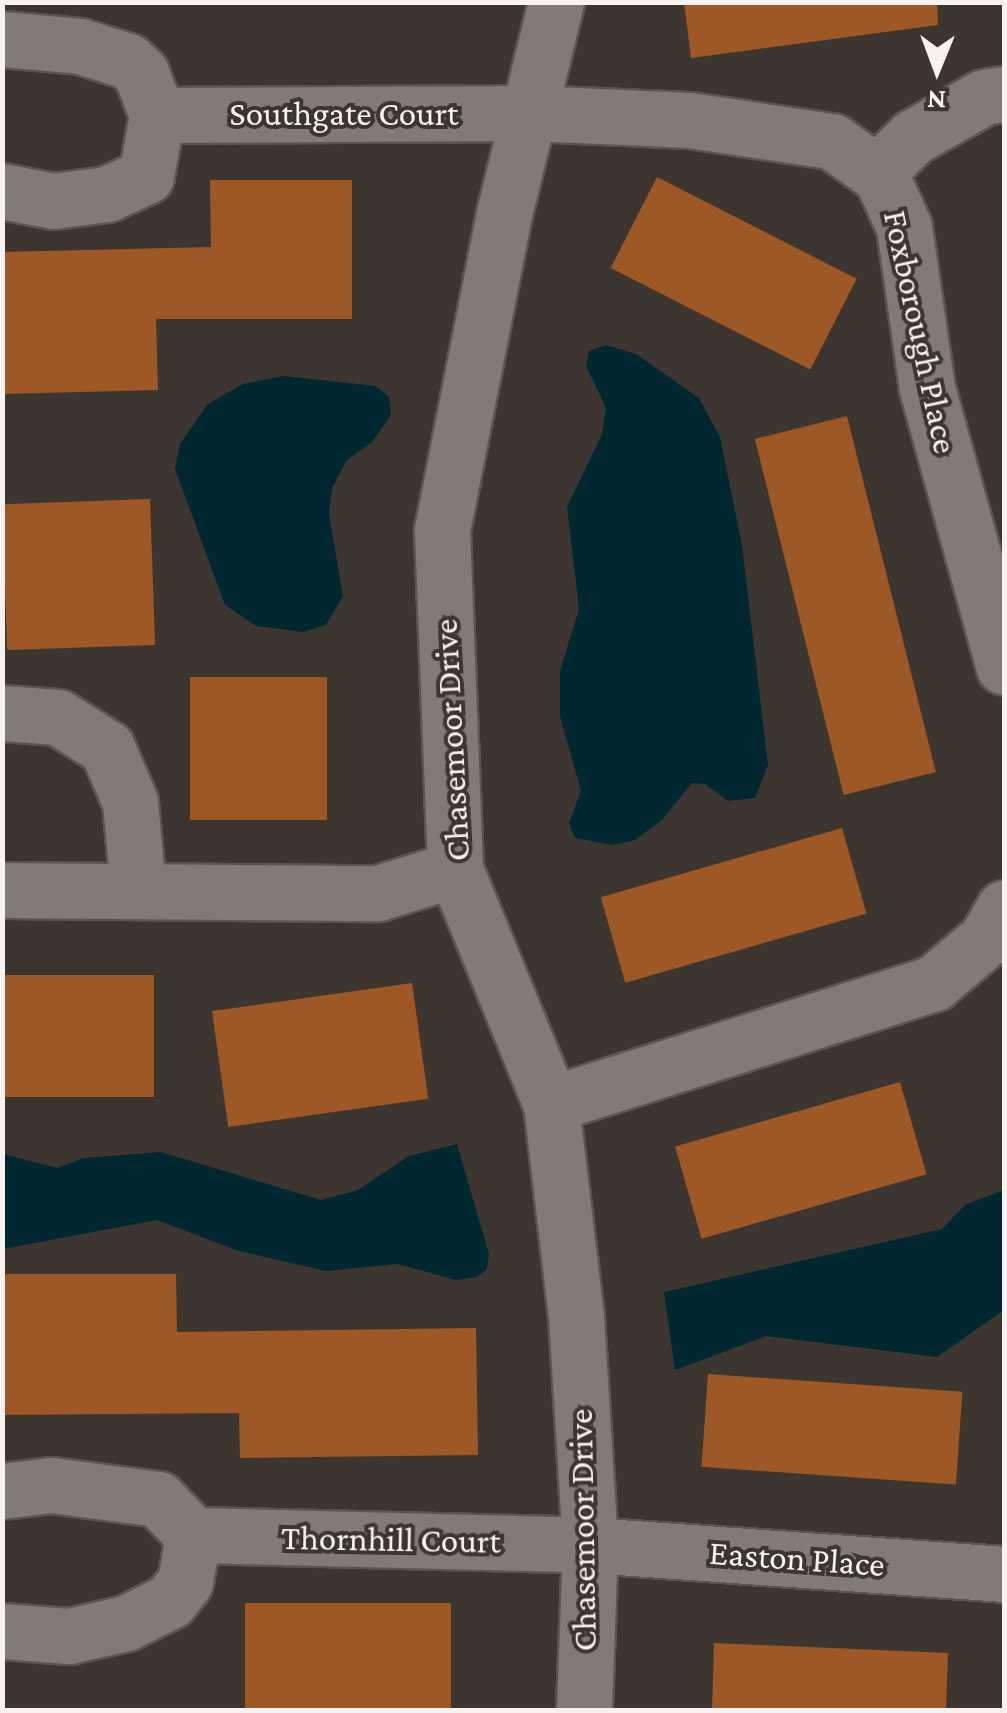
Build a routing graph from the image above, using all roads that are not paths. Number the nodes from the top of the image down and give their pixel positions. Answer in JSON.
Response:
{"nodes":[{"id":1,"x":556,"y":2,"type":"edge"},
{"id":2,"x":2,"y":39,"type":"edge"},
{"id":3,"x":1004,"y":94,"type":"edge"},
{"id":4,"x":530,"y":113,"type":"junction"},
{"id":5,"x":158,"y":115,"type":"junction"},
{"id":6,"x":876,"y":172,"type":"junction"},
{"id":7,"x":2,"y":191,"type":"edge"},
{"id":8,"x":1004,"y":667,"type":"edge"},
{"id":9,"x":2,"y":713,"type":"edge"},
{"id":10,"x":455,"y":870,"type":"junction"},
{"id":11,"x":2,"y":890,"type":"edge"},
{"id":12,"x":138,"y":890,"type":"junction"},
{"id":13,"x":1004,"y":908,"type":"edge"},
{"id":14,"x":551,"y":1104,"type":"junction"},
{"id":15,"x":2,"y":1491,"type":"edge"},
{"id":16,"x":193,"y":1535,"type":"junction"},
{"id":17,"x":590,"y":1544,"type":"junction"},
{"id":18,"x":1004,"y":1574,"type":"edge"},
{"id":19,"x":2,"y":1630,"type":"edge"},
{"id":20,"x":584,"y":1710,"type":"edge"}],
"edges":[{"from":1,"to":4,"type":"street","name":"Chasemoor Drive"},
{"from":2,"to":5,"type":"street"},
{"from":3,"to":6,"type":"street"},
{"from":4,"to":5,"type":"street","name":"Southgate Court"},
{"from":4,"to":6,"type":"street","name":"Foxborough Place"},
{"from":4,"to":10,"type":"street","name":"Chasemoor Drive"},
{"from":5,"to":7,"type":"street"},
{"from":6,"to":8,"type":"street","name":"Foxborough Place"},
{"from":9,"to":12,"type":"street"},
{"from":10,"to":12,"type":"street"},
{"from":10,"to":14,"type":"street","name":"Chasemoor Drive"},
{"from":11,"to":12,"type":"street"},
{"from":13,"to":14,"type":"street"},
{"from":14,"to":17,"type":"street","name":"Chasemoor Drive"},
{"from":15,"to":16,"type":"street"},
{"from":16,"to":17,"type":"street","name":"Thornhill Court"},
{"from":16,"to":19,"type":"street"},
{"from":17,"to":18,"type":"street","name":"Easton Place"},
{"from":17,"to":20,"type":"street","name":"Chasemoor Drive"}]}
